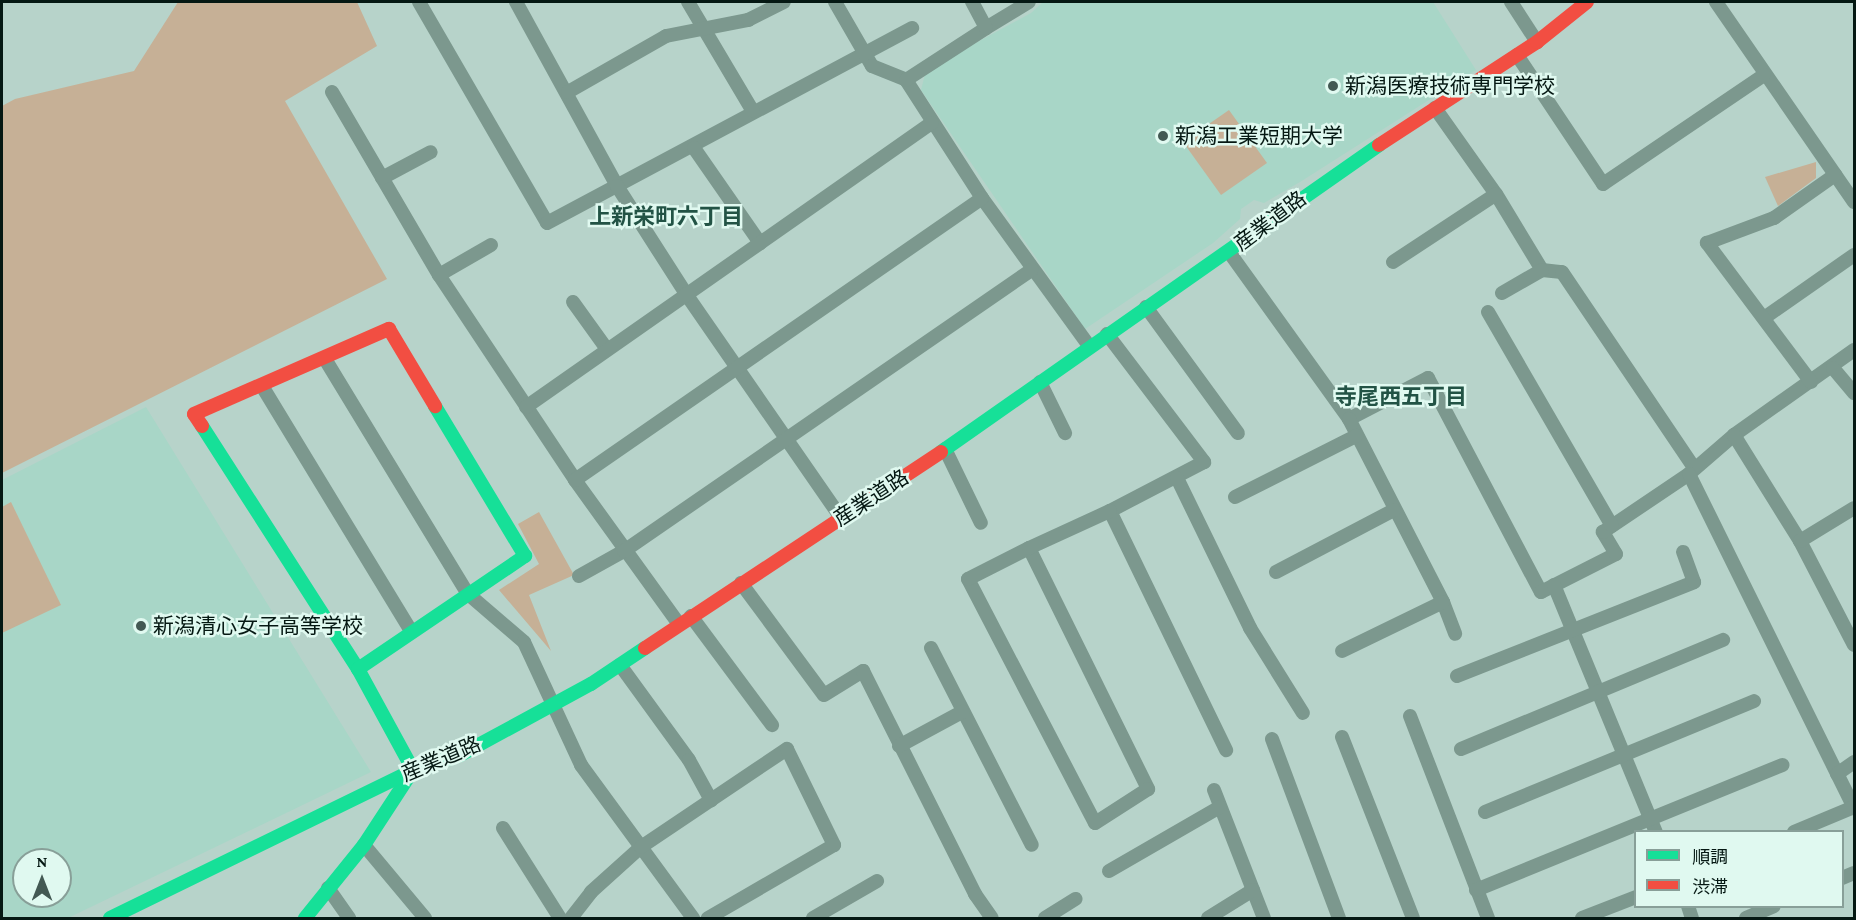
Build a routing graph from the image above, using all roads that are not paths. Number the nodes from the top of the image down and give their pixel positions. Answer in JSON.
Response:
{"nodes":[{"id":1,"x":419,"y":2,"type":"edge"},
{"id":2,"x":516,"y":2,"type":"edge"},
{"id":3,"x":688,"y":2,"type":"edge"},
{"id":4,"x":784,"y":2,"type":"edge"},
{"id":5,"x":835,"y":2,"type":"edge"},
{"id":6,"x":972,"y":2,"type":"edge"},
{"id":7,"x":1029,"y":2,"type":"edge"},
{"id":8,"x":1511,"y":2,"type":"edge"},
{"id":9,"x":1587,"y":2,"type":"edge"},
{"id":10,"x":1716,"y":2,"type":"edge"},
{"id":11,"x":703,"y":28,"type":"junction"},
{"id":12,"x":912,"y":28,"type":"dead end"},
{"id":13,"x":986,"y":28,"type":"junction"},
{"id":14,"x":1536,"y":42,"type":"junction"},
{"id":15,"x":1517,"y":54,"type":"junction"},
{"id":16,"x":864,"y":55,"type":"junction"},
{"id":17,"x":1764,"y":75,"type":"junction"},
{"id":18,"x":906,"y":80,"type":"junction"},
{"id":19,"x":332,"y":92,"type":"dead end"},
{"id":20,"x":568,"y":93,"type":"junction"},
{"id":21,"x":1435,"y":108,"type":"junction"},
{"id":22,"x":752,"y":110,"type":"junction"},
{"id":23,"x":932,"y":123,"type":"junction"},
{"id":24,"x":693,"y":148,"type":"junction"},
{"id":25,"x":431,"y":152,"type":"dead end"},
{"id":26,"x":1835,"y":175,"type":"junction"},
{"id":27,"x":382,"y":178,"type":"junction"},
{"id":28,"x":617,"y":186,"type":"junction"},
{"id":29,"x":1496,"y":194,"type":"junction"},
{"id":30,"x":982,"y":198,"type":"junction"},
{"id":31,"x":1854,"y":202,"type":"edge"},
{"id":32,"x":760,"y":243,"type":"junction"},
{"id":33,"x":491,"y":245,"type":"dead end"},
{"id":34,"x":1228,"y":252,"type":"junction"},
{"id":35,"x":1854,"y":255,"type":"edge"},
{"id":36,"x":1393,"y":262,"type":"dead end"},
{"id":37,"x":1032,"y":270,"type":"junction"},
{"id":38,"x":1542,"y":270,"type":"junction"},
{"id":39,"x":439,"y":274,"type":"junction"},
{"id":40,"x":1502,"y":293,"type":"dead end"},
{"id":41,"x":686,"y":294,"type":"junction"},
{"id":42,"x":573,"y":302,"type":"dead end"},
{"id":43,"x":1146,"y":307,"type":"junction"},
{"id":44,"x":1488,"y":312,"type":"dead end"},
{"id":45,"x":1764,"y":318,"type":"junction"},
{"id":46,"x":1107,"y":334,"type":"junction"},
{"id":47,"x":1089,"y":346,"type":"junction"},
{"id":48,"x":606,"y":348,"type":"junction"},
{"id":49,"x":1854,"y":350,"type":"edge"},
{"id":50,"x":325,"y":358,"type":"junction"},
{"id":51,"x":738,"y":368,"type":"junction"},
{"id":52,"x":1833,"y":368,"type":"junction"},
{"id":53,"x":1040,"y":382,"type":"junction"},
{"id":54,"x":1811,"y":382,"type":"junction"},
{"id":55,"x":262,"y":386,"type":"junction"},
{"id":56,"x":1854,"y":393,"type":"edge"},
{"id":57,"x":526,"y":406,"type":"junction"},
{"id":58,"x":1349,"y":419,"type":"junction"},
{"id":59,"x":1065,"y":433,"type":"dead end"},
{"id":60,"x":1238,"y":433,"type":"dead end"},
{"id":61,"x":1734,"y":435,"type":"junction"},
{"id":62,"x":1356,"y":436,"type":"junction"},
{"id":63,"x":789,"y":439,"type":"junction"},
{"id":64,"x":945,"y":449,"type":"junction"},
{"id":65,"x":1692,"y":471,"type":"junction"},
{"id":66,"x":1177,"y":478,"type":"junction"},
{"id":67,"x":575,"y":480,"type":"junction"},
{"id":68,"x":1235,"y":497,"type":"dead end"},
{"id":69,"x":1854,"y":508,"type":"edge"},
{"id":70,"x":1394,"y":510,"type":"junction"},
{"id":71,"x":1110,"y":511,"type":"junction"},
{"id":72,"x":842,"y":518,"type":"junction"},
{"id":73,"x":981,"y":523,"type":"dead end"},
{"id":74,"x":1611,"y":526,"type":"junction"},
{"id":75,"x":1800,"y":541,"type":"junction"},
{"id":76,"x":1029,"y":548,"type":"junction"},
{"id":77,"x":624,"y":551,"type":"junction"},
{"id":78,"x":1683,"y":552,"type":"dead end"},
{"id":79,"x":1276,"y":572,"type":"dead end"},
{"id":80,"x":579,"y":576,"type":"dead end"},
{"id":81,"x":741,"y":583,"type":"junction"},
{"id":82,"x":1554,"y":585,"type":"junction"},
{"id":83,"x":467,"y":593,"type":"junction"},
{"id":84,"x":1443,"y":602,"type":"junction"},
{"id":85,"x":692,"y":616,"type":"junction"},
{"id":86,"x":679,"y":624,"type":"junction"},
{"id":87,"x":1574,"y":630,"type":"junction"},
{"id":88,"x":411,"y":631,"type":"junction"},
{"id":89,"x":1455,"y":634,"type":"dead end"},
{"id":90,"x":1723,"y":640,"type":"dead end"},
{"id":91,"x":1854,"y":645,"type":"edge"},
{"id":92,"x":931,"y":648,"type":"dead end"},
{"id":93,"x":1342,"y":651,"type":"dead end"},
{"id":94,"x":620,"y":664,"type":"junction"},
{"id":95,"x":358,"y":669,"type":"junction"},
{"id":96,"x":1457,"y":676,"type":"dead end"},
{"id":97,"x":1597,"y":694,"type":"junction"},
{"id":98,"x":1754,"y":701,"type":"dead end"},
{"id":99,"x":553,"y":703,"type":"junction"},
{"id":100,"x":962,"y":712,"type":"junction"},
{"id":101,"x":1303,"y":713,"type":"dead end"},
{"id":102,"x":1410,"y":716,"type":"dead end"},
{"id":103,"x":772,"y":725,"type":"dead end"},
{"id":104,"x":1342,"y":737,"type":"dead end"},
{"id":105,"x":1272,"y":739,"type":"dead end"},
{"id":106,"x":899,"y":746,"type":"junction"},
{"id":107,"x":1461,"y":749,"type":"dead end"},
{"id":108,"x":1226,"y":750,"type":"dead end"},
{"id":109,"x":1626,"y":756,"type":"junction"},
{"id":110,"x":1854,"y":762,"type":"edge"},
{"id":111,"x":1782,"y":765,"type":"dead end"},
{"id":112,"x":413,"y":770,"type":"junction"},
{"id":113,"x":1837,"y":774,"type":"junction"},
{"id":114,"x":1214,"y":790,"type":"dead end"},
{"id":115,"x":711,"y":800,"type":"junction"},
{"id":116,"x":1220,"y":807,"type":"junction"},
{"id":117,"x":1854,"y":808,"type":"edge"},
{"id":118,"x":1485,"y":812,"type":"dead end"},
{"id":119,"x":1653,"y":825,"type":"edge"},
{"id":120,"x":503,"y":828,"type":"dead end"},
{"id":121,"x":1797,"y":830,"type":"edge"},
{"id":122,"x":1634,"y":832,"type":"edge"},
{"id":123,"x":364,"y":845,"type":"junction"},
{"id":124,"x":1032,"y":845,"type":"dead end"},
{"id":125,"x":641,"y":847,"type":"junction"},
{"id":126,"x":1109,"y":871,"type":"dead end"},
{"id":127,"x":877,"y":881,"type":"dead end"},
{"id":128,"x":328,"y":888,"type":"junction"},
{"id":129,"x":1253,"y":890,"type":"junction"},
{"id":130,"x":1476,"y":890,"type":"junction"},
{"id":131,"x":1634,"y":897,"type":"edge"},
{"id":132,"x":1076,"y":899,"type":"dead end"},
{"id":133,"x":1769,"y":908,"type":"edge"},
{"id":134,"x":110,"y":918,"type":"edge"},
{"id":135,"x":305,"y":918,"type":"edge"},
{"id":136,"x":349,"y":918,"type":"edge"},
{"id":137,"x":425,"y":918,"type":"edge"},
{"id":138,"x":560,"y":918,"type":"edge"},
{"id":139,"x":571,"y":918,"type":"edge"},
{"id":140,"x":693,"y":918,"type":"edge"},
{"id":141,"x":708,"y":918,"type":"edge"},
{"id":142,"x":813,"y":918,"type":"edge"},
{"id":143,"x":992,"y":918,"type":"edge"},
{"id":144,"x":1045,"y":918,"type":"edge"},
{"id":145,"x":1208,"y":918,"type":"edge"},
{"id":146,"x":1264,"y":918,"type":"edge"},
{"id":147,"x":1339,"y":918,"type":"edge"},
{"id":148,"x":1413,"y":918,"type":"edge"},
{"id":149,"x":1488,"y":918,"type":"edge"},
{"id":150,"x":1582,"y":918,"type":"edge"},
{"id":151,"x":1746,"y":918,"type":"edge"}],
"edges":[{"from":1,"to":28,"type":"street"},
{"from":2,"to":20,"type":"street"},
{"from":3,"to":11,"type":"street"},
{"from":4,"to":11,"type":"street"},
{"from":5,"to":16,"type":"street"},
{"from":6,"to":13,"type":"street"},
{"from":7,"to":13,"type":"street"},
{"from":8,"to":14,"type":"street"},
{"from":9,"to":14,"type":"street","name":"産業道路"},
{"from":10,"to":17,"type":"street"},
{"from":11,"to":20,"type":"street"},
{"from":11,"to":22,"type":"street"},
{"from":12,"to":16,"type":"street"},
{"from":13,"to":18,"type":"street"},
{"from":14,"to":15,"type":"street","name":"産業道路"},
{"from":15,"to":17,"type":"street"},
{"from":15,"to":21,"type":"street","name":"産業道路"},
{"from":16,"to":18,"type":"street"},
{"from":16,"to":22,"type":"street"},
{"from":17,"to":26,"type":"street"},
{"from":18,"to":23,"type":"street"},
{"from":19,"to":27,"type":"street"},
{"from":20,"to":28,"type":"street"},
{"from":21,"to":29,"type":"street"},
{"from":21,"to":34,"type":"street","name":"産業道路"},
{"from":22,"to":24,"type":"street"},
{"from":23,"to":30,"type":"street"},
{"from":23,"to":32,"type":"street"},
{"from":24,"to":28,"type":"street"},
{"from":24,"to":32,"type":"street"},
{"from":25,"to":27,"type":"street"},
{"from":26,"to":31,"type":"street"},
{"from":26,"to":45,"type":"street"},
{"from":27,"to":39,"type":"street"},
{"from":28,"to":41,"type":"street"},
{"from":29,"to":36,"type":"street"},
{"from":29,"to":38,"type":"street"},
{"from":30,"to":37,"type":"street"},
{"from":30,"to":51,"type":"street"},
{"from":32,"to":41,"type":"street"},
{"from":33,"to":39,"type":"street"},
{"from":34,"to":43,"type":"street","name":"産業道路"},
{"from":34,"to":58,"type":"street"},
{"from":35,"to":45,"type":"street"},
{"from":37,"to":47,"type":"street"},
{"from":37,"to":63,"type":"street"},
{"from":38,"to":40,"type":"street"},
{"from":38,"to":65,"type":"street"},
{"from":39,"to":57,"type":"street"},
{"from":41,"to":48,"type":"street"},
{"from":41,"to":51,"type":"street"},
{"from":42,"to":48,"type":"street"},
{"from":43,"to":46,"type":"street","name":"産業道路"},
{"from":43,"to":60,"type":"street"},
{"from":44,"to":74,"type":"street"},
{"from":45,"to":54,"type":"street"},
{"from":46,"to":47,"type":"street","name":"産業道路"},
{"from":46,"to":66,"type":"street"},
{"from":47,"to":53,"type":"street","name":"産業道路"},
{"from":48,"to":57,"type":"street"},
{"from":49,"to":52,"type":"street"},
{"from":50,"to":55,"type":"street"},
{"from":50,"to":83,"type":"street"},
{"from":50,"to":83,"type":"street"},
{"from":51,"to":63,"type":"street"},
{"from":51,"to":67,"type":"street"},
{"from":52,"to":54,"type":"street"},
{"from":52,"to":56,"type":"street"},
{"from":53,"to":59,"type":"street"},
{"from":53,"to":64,"type":"street","name":"産業道路"},
{"from":54,"to":61,"type":"street"},
{"from":55,"to":88,"type":"street"},
{"from":55,"to":95,"type":"street"},
{"from":57,"to":67,"type":"street"},
{"from":58,"to":62,"type":"street"},
{"from":58,"to":82,"type":"street"},
{"from":61,"to":65,"type":"street"},
{"from":61,"to":75,"type":"street"},
{"from":62,"to":68,"type":"street"},
{"from":62,"to":70,"type":"street"},
{"from":63,"to":72,"type":"street"},
{"from":63,"to":77,"type":"street"},
{"from":64,"to":72,"type":"street","name":"産業道路"},
{"from":64,"to":73,"type":"street"},
{"from":65,"to":74,"type":"street"},
{"from":65,"to":113,"type":"street"},
{"from":66,"to":71,"type":"street"},
{"from":66,"to":101,"type":"street"},
{"from":67,"to":77,"type":"street"},
{"from":69,"to":75,"type":"street"},
{"from":70,"to":79,"type":"street"},
{"from":70,"to":84,"type":"street"},
{"from":71,"to":76,"type":"street"},
{"from":71,"to":108,"type":"street"},
{"from":72,"to":81,"type":"street","name":"産業道路"},
{"from":74,"to":82,"type":"street"},
{"from":75,"to":91,"type":"street"},
{"from":76,"to":76,"type":"street"},
{"from":77,"to":80,"type":"street"},
{"from":77,"to":86,"type":"street"},
{"from":78,"to":87,"type":"street"},
{"from":81,"to":85,"type":"street","name":"産業道路"},
{"from":81,"to":106,"type":"street"},
{"from":82,"to":87,"type":"street"},
{"from":83,"to":88,"type":"street"},
{"from":83,"to":99,"type":"street"},
{"from":84,"to":89,"type":"street"},
{"from":84,"to":93,"type":"street"},
{"from":85,"to":86,"type":"street","name":"産業道路"},
{"from":85,"to":103,"type":"street"},
{"from":86,"to":94,"type":"street","name":"産業道路"},
{"from":87,"to":96,"type":"street"},
{"from":87,"to":97,"type":"street"},
{"from":88,"to":95,"type":"street"},
{"from":90,"to":97,"type":"street"},
{"from":92,"to":100,"type":"street"},
{"from":94,"to":99,"type":"street","name":"産業道路"},
{"from":94,"to":115,"type":"street"},
{"from":95,"to":112,"type":"street"},
{"from":97,"to":107,"type":"street"},
{"from":97,"to":109,"type":"street"},
{"from":98,"to":109,"type":"street"},
{"from":99,"to":112,"type":"street","name":"産業道路"},
{"from":99,"to":125,"type":"street"},
{"from":100,"to":106,"type":"street"},
{"from":100,"to":124,"type":"street"},
{"from":102,"to":130,"type":"street"},
{"from":104,"to":148,"type":"street"},
{"from":105,"to":147,"type":"street"},
{"from":106,"to":143,"type":"street"},
{"from":109,"to":118,"type":"street"},
{"from":109,"to":119,"type":"street"},
{"from":110,"to":113,"type":"street"},
{"from":111,"to":119,"type":"street"},
{"from":112,"to":123,"type":"street"},
{"from":112,"to":134,"type":"street","name":"産業道路"},
{"from":113,"to":117,"type":"street"},
{"from":114,"to":116,"type":"street"},
{"from":115,"to":125,"type":"street"},
{"from":115,"to":141,"type":"street"},
{"from":116,"to":126,"type":"street"},
{"from":116,"to":129,"type":"street"},
{"from":117,"to":121,"type":"street"},
{"from":120,"to":138,"type":"street"},
{"from":122,"to":130,"type":"street"},
{"from":123,"to":128,"type":"street"},
{"from":123,"to":137,"type":"street"},
{"from":125,"to":139,"type":"street"},
{"from":125,"to":140,"type":"street"},
{"from":127,"to":142,"type":"street"},
{"from":128,"to":135,"type":"street"},
{"from":128,"to":136,"type":"street"},
{"from":129,"to":145,"type":"street"},
{"from":129,"to":146,"type":"street"},
{"from":130,"to":149,"type":"street"},
{"from":131,"to":150,"type":"street"},
{"from":132,"to":144,"type":"street"},
{"from":133,"to":151,"type":"street"}]}
